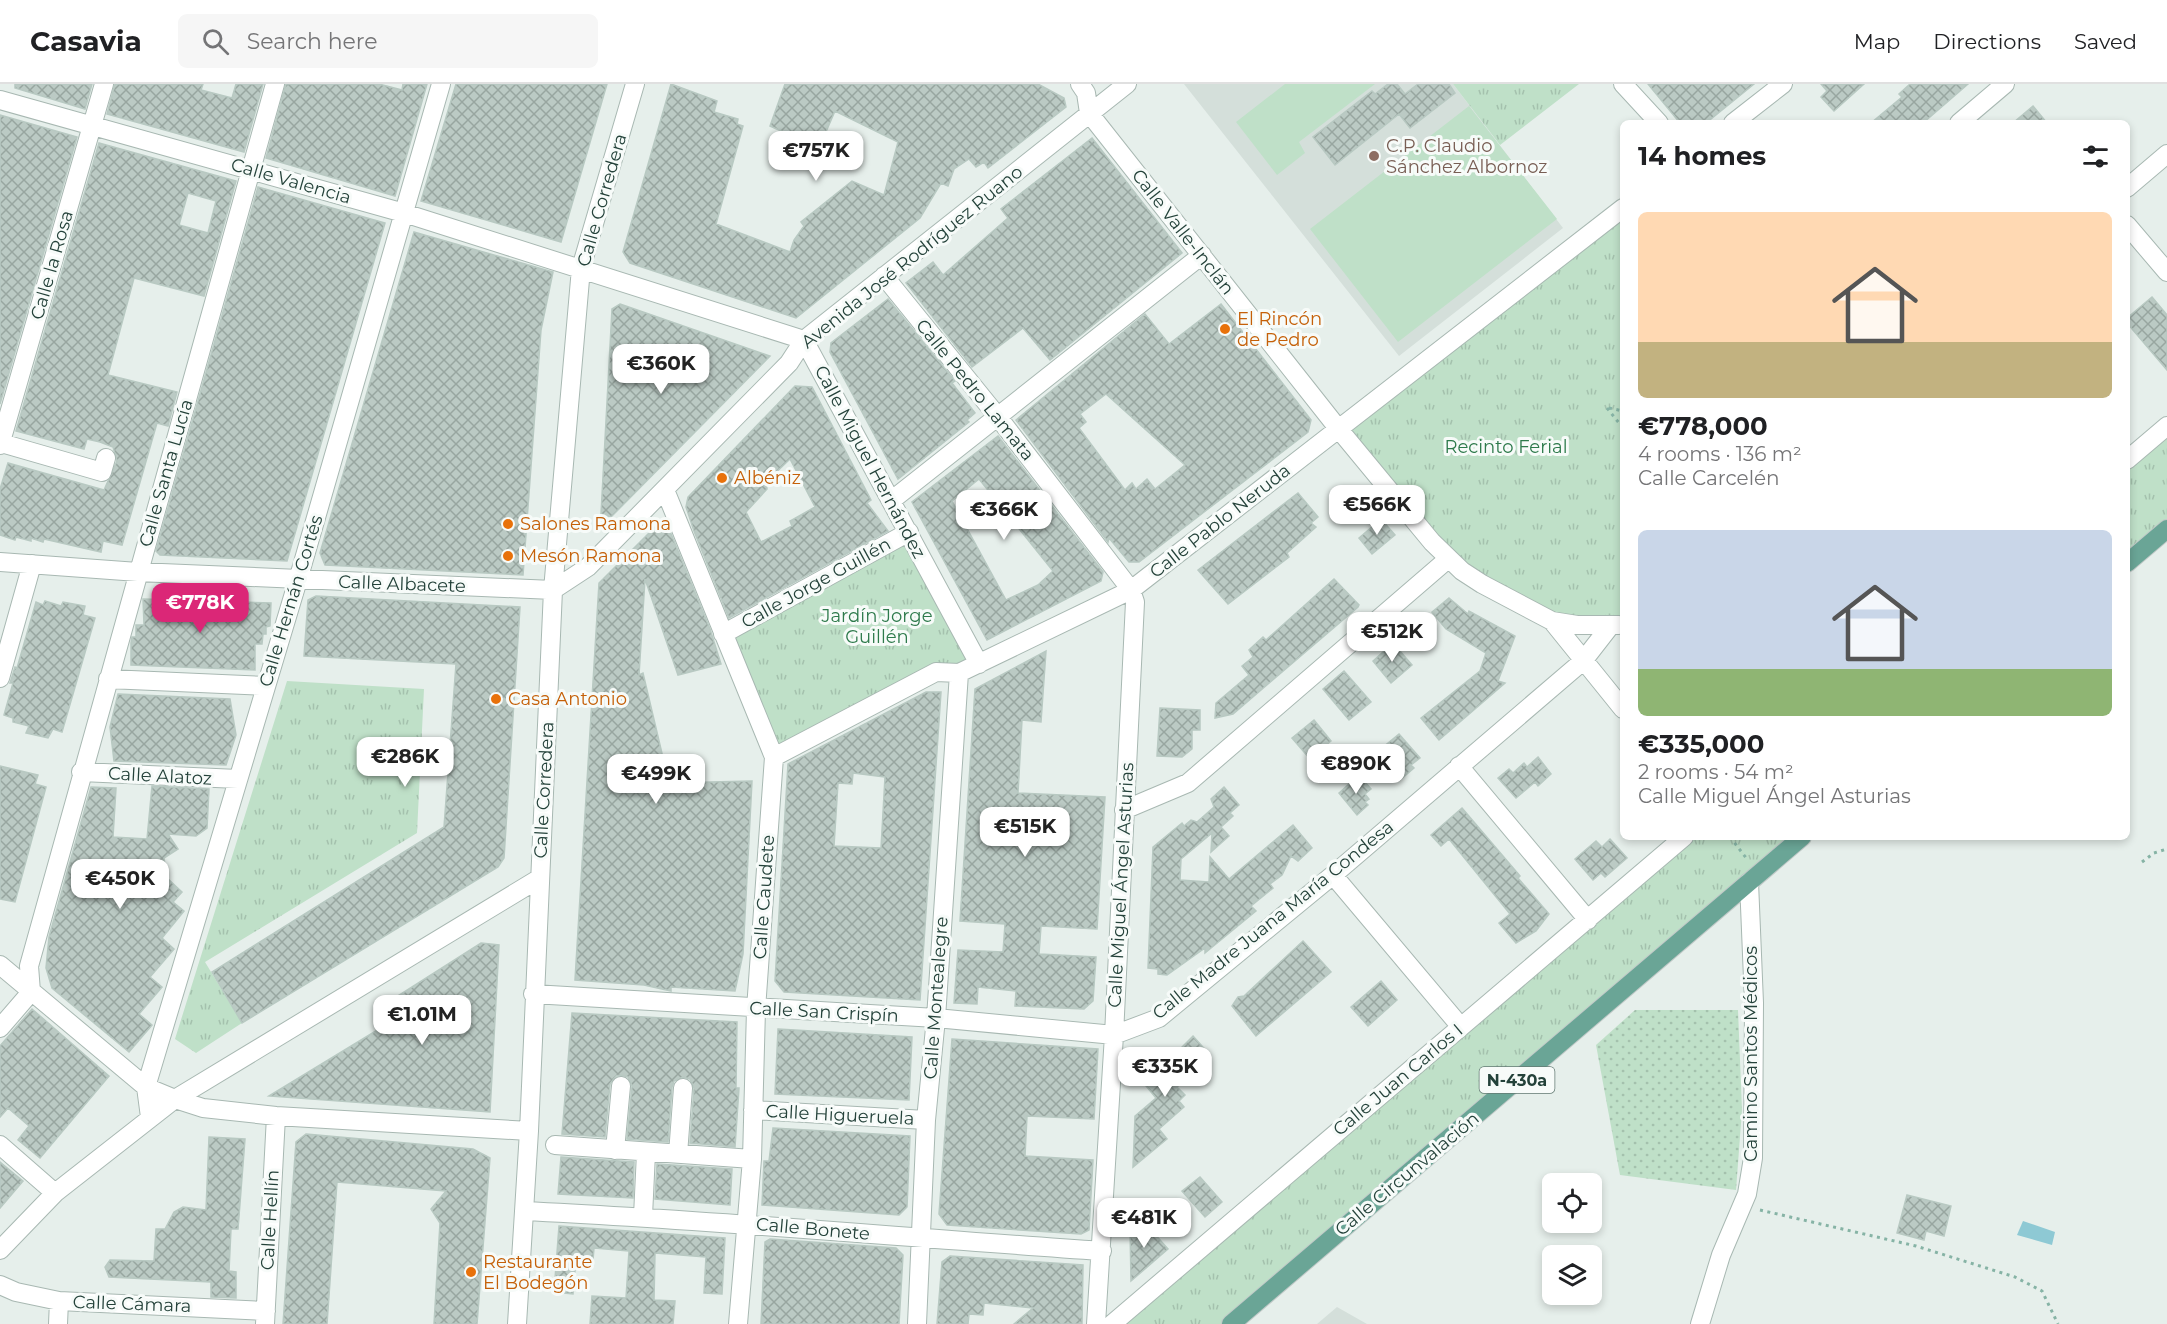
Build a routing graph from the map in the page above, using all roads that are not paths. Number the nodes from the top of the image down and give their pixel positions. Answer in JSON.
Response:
{"nodes":[{"id":1,"x":104,"y":84,"type":"edge"},
{"id":2,"x":275,"y":84,"type":"edge"},
{"id":3,"x":441,"y":84,"type":"edge"},
{"id":4,"x":635,"y":84,"type":"edge"},
{"id":5,"x":1080,"y":84,"type":"edge"},
{"id":6,"x":1126,"y":84,"type":"edge"},
{"id":7,"x":1623,"y":84,"type":"edge"},
{"id":8,"x":1783,"y":84,"type":"edge"},
{"id":9,"x":2005,"y":84,"type":"edge"},
{"id":10,"x":0,"y":100,"type":"edge"},
{"id":11,"x":1089,"y":113,"type":"junction"},
{"id":12,"x":1656,"y":120,"type":"edge"},
{"id":13,"x":1737,"y":120,"type":"edge"},
{"id":14,"x":1963,"y":120,"type":"edge"},
{"id":15,"x":93,"y":125,"type":"junction"},
{"id":16,"x":2167,"y":154,"type":"edge"},
{"id":17,"x":251,"y":170,"type":"junction"},
{"id":18,"x":2130,"y":185,"type":"edge"},
{"id":19,"x":1620,"y":210,"type":"edge"},
{"id":20,"x":404,"y":213,"type":"junction"},
{"id":21,"x":2130,"y":229,"type":"edge"},
{"id":22,"x":1202,"y":255,"type":"junction"},
{"id":23,"x":581,"y":268,"type":"junction"},
{"id":24,"x":2167,"y":272,"type":"edge"},
{"id":25,"x":884,"y":276,"type":"junction"},
{"id":26,"x":804,"y":340,"type":"junction"},
{"id":27,"x":998,"y":417,"type":"junction"},
{"id":28,"x":2167,"y":426,"type":"edge"},
{"id":29,"x":1338,"y":427,"type":"junction"},
{"id":30,"x":0,"y":444,"type":"edge"},
{"id":31,"x":2130,"y":457,"type":"edge"},
{"id":32,"x":106,"y":458,"type":"dead end"},
{"id":33,"x":665,"y":490,"type":"junction"},
{"id":34,"x":892,"y":500,"type":"junction"},
{"id":35,"x":2167,"y":529,"type":"edge"},
{"id":36,"x":909,"y":532,"type":"junction"},
{"id":37,"x":1449,"y":559,"type":"junction"},
{"id":38,"x":2130,"y":560,"type":"edge"},
{"id":39,"x":0,"y":562,"type":"edge"},
{"id":40,"x":32,"y":564,"type":"junction"},
{"id":41,"x":138,"y":572,"type":"junction"},
{"id":42,"x":298,"y":580,"type":"junction"},
{"id":43,"x":553,"y":590,"type":"junction"},
{"id":44,"x":1131,"y":590,"type":"junction"},
{"id":45,"x":1552,"y":621,"type":"junction"},
{"id":46,"x":1617,"y":625,"type":"edge"},
{"id":47,"x":723,"y":634,"type":"junction"},
{"id":48,"x":1583,"y":661,"type":"junction"},
{"id":49,"x":979,"y":664,"type":"junction"},
{"id":50,"x":959,"y":673,"type":"junction"},
{"id":51,"x":0,"y":678,"type":"edge"},
{"id":52,"x":108,"y":679,"type":"junction"},
{"id":53,"x":266,"y":686,"type":"junction"},
{"id":54,"x":1620,"y":705,"type":"edge"},
{"id":55,"x":774,"y":757,"type":"junction"},
{"id":56,"x":1459,"y":766,"type":"junction"},
{"id":57,"x":81,"y":772,"type":"junction"},
{"id":58,"x":238,"y":779,"type":"junction"},
{"id":59,"x":1124,"y":810,"type":"junction"},
{"id":60,"x":1681,"y":840,"type":"edge"},
{"id":61,"x":1798,"y":840,"type":"edge"},
{"id":62,"x":1334,"y":875,"type":"junction"},
{"id":63,"x":1754,"y":878,"type":"junction"},
{"id":64,"x":540,"y":879,"type":"junction"},
{"id":65,"x":1588,"y":920,"type":"junction"},
{"id":66,"x":0,"y":965,"type":"edge"},
{"id":67,"x":31,"y":992,"type":"junction"},
{"id":68,"x":533,"y":994,"type":"junction"},
{"id":69,"x":756,"y":1009,"type":"junction"},
{"id":70,"x":936,"y":1018,"type":"junction"},
{"id":71,"x":1461,"y":1027,"type":"junction"},
{"id":72,"x":0,"y":1028,"type":"edge"},
{"id":73,"x":1114,"y":1035,"type":"junction"},
{"id":74,"x":621,"y":1086,"type":"dead end"},
{"id":75,"x":146,"y":1087,"type":"junction"},
{"id":76,"x":683,"y":1088,"type":"dead end"},
{"id":77,"x":175,"y":1100,"type":"junction"},
{"id":78,"x":753,"y":1110,"type":"junction"},
{"id":79,"x":276,"y":1116,"type":"junction"},
{"id":80,"x":150,"y":1117,"type":"junction"},
{"id":81,"x":926,"y":1120,"type":"junction"},
{"id":82,"x":529,"y":1131,"type":"junction"},
{"id":83,"x":0,"y":1145,"type":"edge"},
{"id":84,"x":555,"y":1145,"type":"dead end"},
{"id":85,"x":615,"y":1150,"type":"junction"},
{"id":86,"x":646,"y":1153,"type":"junction"},
{"id":87,"x":678,"y":1154,"type":"junction"},
{"id":88,"x":752,"y":1159,"type":"junction"},
{"id":89,"x":55,"y":1193,"type":"junction"},
{"id":90,"x":524,"y":1210,"type":"junction"},
{"id":91,"x":643,"y":1216,"type":"junction"},
{"id":92,"x":744,"y":1222,"type":"junction"},
{"id":93,"x":922,"y":1239,"type":"junction"},
{"id":94,"x":0,"y":1250,"type":"edge"},
{"id":95,"x":1102,"y":1251,"type":"junction"},
{"id":96,"x":0,"y":1285,"type":"edge"},
{"id":97,"x":59,"y":1300,"type":"junction"},
{"id":98,"x":200,"y":1315,"type":"edge"},
{"id":99,"x":266,"y":1317,"type":"edge"},
{"id":100,"x":58,"y":1324,"type":"edge"},
{"id":101,"x":517,"y":1324,"type":"edge"},
{"id":102,"x":738,"y":1324,"type":"edge"},
{"id":103,"x":917,"y":1324,"type":"edge"},
{"id":104,"x":1096,"y":1324,"type":"edge"},
{"id":105,"x":1112,"y":1324,"type":"edge"},
{"id":106,"x":1231,"y":1324,"type":"edge"},
{"id":107,"x":1700,"y":1324,"type":"edge"}],
"edges":[{"from":1,"to":15,"type":"street","name":"Calle la Rosa"},
{"from":2,"to":17,"type":"street","name":"Calle Santa Lucía"},
{"from":3,"to":20,"type":"street","name":"Calle Hernán Cortés"},
{"from":4,"to":23,"type":"street","name":"Calle Corredera"},
{"from":5,"to":11,"type":"street"},
{"from":6,"to":11,"type":"street","name":"Avenida José Rodríguez Ruano"},
{"from":7,"to":12,"type":"street"},
{"from":8,"to":13,"type":"street"},
{"from":9,"to":14,"type":"street"},
{"from":10,"to":15,"type":"street","name":"Calle Valencia"},
{"from":11,"to":22,"type":"street","name":"Calle Valle-Inclán"},
{"from":11,"to":25,"type":"street","name":"Avenida José Rodríguez Ruano"},
{"from":15,"to":17,"type":"street","name":"Calle Valencia"},
{"from":15,"to":30,"type":"street","name":"Calle la Rosa"},
{"from":16,"to":18,"type":"street"},
{"from":17,"to":20,"type":"street","name":"Calle Valencia"},
{"from":17,"to":41,"type":"street","name":"Calle Santa Lucía"},
{"from":19,"to":29,"type":"street","name":"Calle Pablo Neruda"},
{"from":20,"to":23,"type":"street","name":"Calle Valencia"},
{"from":20,"to":42,"type":"street","name":"Calle Hernán Cortés"},
{"from":21,"to":24,"type":"street"},
{"from":22,"to":27,"type":"street"},
{"from":22,"to":29,"type":"street","name":"Calle Valle-Inclán"},
{"from":23,"to":26,"type":"street"},
{"from":23,"to":43,"type":"street","name":"Calle Corredera"},
{"from":25,"to":26,"type":"street","name":"Avenida José Rodríguez Ruano"},
{"from":25,"to":27,"type":"street","name":"Calle Pedro Lamata"},
{"from":26,"to":33,"type":"street","name":"Avenida José Rodríguez Ruano"},
{"from":26,"to":34,"type":"street","name":"Calle Miguel Hernández"},
{"from":27,"to":34,"type":"street"},
{"from":27,"to":44,"type":"street","name":"Calle Pedro Lamata"},
{"from":28,"to":31,"type":"street"},
{"from":29,"to":37,"type":"street","name":"Calle Valle-Inclán"},
{"from":29,"to":44,"type":"street","name":"Calle Pablo Neruda"},
{"from":30,"to":32,"type":"street"},
{"from":33,"to":43,"type":"street","name":"Avenida José Rodríguez Ruano"},
{"from":33,"to":47,"type":"street","name":"Calle Caudete"},
{"from":34,"to":36,"type":"street","name":"Calle Miguel Hernández"},
{"from":35,"to":38,"type":"main road"},
{"from":36,"to":47,"type":"street","name":"Calle Jorge Guillén"},
{"from":36,"to":49,"type":"street","name":"Calle Miguel Hernández"},
{"from":37,"to":45,"type":"street","name":"Calle Valle-Inclán"},
{"from":37,"to":59,"type":"street"},
{"from":39,"to":40,"type":"street","name":"Calle Albacete"},
{"from":40,"to":41,"type":"street","name":"Calle Albacete"},
{"from":40,"to":51,"type":"street"},
{"from":41,"to":42,"type":"street","name":"Calle Albacete"},
{"from":41,"to":52,"type":"street","name":"Calle Santa Lucía"},
{"from":42,"to":43,"type":"street","name":"Calle Albacete"},
{"from":42,"to":53,"type":"street","name":"Calle Hernán Cortés"},
{"from":43,"to":64,"type":"street","name":"Calle Corredera"},
{"from":44,"to":49,"type":"street","name":"Calle Pablo Neruda"},
{"from":44,"to":59,"type":"street","name":"Calle Miguel Ángel Asturias"},
{"from":45,"to":46,"type":"street"},
{"from":45,"to":48,"type":"street","name":"Calle Valle-Inclán"},
{"from":46,"to":48,"type":"street","name":"Calle Madre Juana María Condesa"},
{"from":47,"to":55,"type":"street","name":"Calle Caudete"},
{"from":48,"to":54,"type":"street","name":"Calle Valle-Inclán"},
{"from":48,"to":56,"type":"street","name":"Calle Madre Juana María Condesa"},
{"from":49,"to":50,"type":"street","name":"Calle Pablo Neruda"},
{"from":50,"to":55,"type":"street","name":"Calle Pablo Neruda"},
{"from":50,"to":70,"type":"street","name":"Calle Montealegre"},
{"from":52,"to":53,"type":"street"},
{"from":52,"to":57,"type":"street","name":"Calle Santa Lucía"},
{"from":53,"to":58,"type":"street","name":"Calle Hernán Cortés"},
{"from":55,"to":69,"type":"street","name":"Calle Caudete"},
{"from":56,"to":62,"type":"street","name":"Calle Madre Juana María Condesa"},
{"from":56,"to":65,"type":"street"},
{"from":57,"to":58,"type":"street","name":"Calle Alatoz"},
{"from":57,"to":67,"type":"street","name":"Calle Santa Lucía"},
{"from":58,"to":75,"type":"street","name":"Calle Hernán Cortés"},
{"from":59,"to":73,"type":"street","name":"Calle Miguel Ángel Asturias"},
{"from":60,"to":65,"type":"street","name":"Calle Juan Carlos I"},
{"from":61,"to":63,"type":"main road","name":"Calle Circunvalación","number":"N-430a"},
{"from":62,"to":71,"type":"street"},
{"from":62,"to":73,"type":"street","name":"Calle Madre Juana María Condesa"},
{"from":63,"to":106,"type":"main road","name":"Calle Circunvalación","number":"N-430a"},
{"from":63,"to":107,"type":"street","name":"Camino Santos Médicos"},
{"from":64,"to":68,"type":"street","name":"Calle Corredera"},
{"from":64,"to":77,"type":"street"},
{"from":65,"to":71,"type":"street","name":"Calle Juan Carlos I"},
{"from":66,"to":67,"type":"street"},
{"from":67,"to":72,"type":"street"},
{"from":67,"to":75,"type":"street"},
{"from":68,"to":69,"type":"street","name":"Calle San Crispín"},
{"from":68,"to":82,"type":"street","name":"Calle Corredera"},
{"from":69,"to":70,"type":"street","name":"Calle San Crispín"},
{"from":69,"to":78,"type":"street","name":"Calle Caudete"},
{"from":70,"to":73,"type":"street","name":"Calle San Crispín"},
{"from":70,"to":81,"type":"street","name":"Calle Montealegre"},
{"from":71,"to":105,"type":"street","name":"Calle Juan Carlos I"},
{"from":73,"to":95,"type":"street","name":"Calle Miguel Ángel Asturias"},
{"from":74,"to":85,"type":"street"},
{"from":75,"to":77,"type":"street"},
{"from":75,"to":80,"type":"street","name":"Calle Hernán Cortés"},
{"from":76,"to":87,"type":"street"},
{"from":77,"to":79,"type":"street"},
{"from":77,"to":80,"type":"street"},
{"from":78,"to":81,"type":"street","name":"Calle Higueruela"},
{"from":78,"to":88,"type":"street","name":"Calle Caudete"},
{"from":79,"to":82,"type":"street"},
{"from":79,"to":99,"type":"street","name":"Calle Hellín"},
{"from":80,"to":89,"type":"street"},
{"from":81,"to":93,"type":"street","name":"Calle Montealegre"},
{"from":82,"to":90,"type":"street","name":"Calle Corredera"},
{"from":83,"to":89,"type":"street"},
{"from":84,"to":85,"type":"street"},
{"from":85,"to":86,"type":"street"},
{"from":86,"to":87,"type":"street"},
{"from":86,"to":91,"type":"street"},
{"from":87,"to":88,"type":"street"},
{"from":88,"to":92,"type":"street","name":"Calle Caudete"},
{"from":89,"to":94,"type":"street"},
{"from":90,"to":91,"type":"street","name":"Calle Bonete"},
{"from":90,"to":101,"type":"street","name":"Calle Corredera"},
{"from":91,"to":92,"type":"street","name":"Calle Bonete"},
{"from":92,"to":93,"type":"street","name":"Calle Bonete"},
{"from":92,"to":102,"type":"street","name":"Calle Caudete"},
{"from":93,"to":95,"type":"street","name":"Calle Bonete"},
{"from":93,"to":103,"type":"street","name":"Calle Montealegre"},
{"from":95,"to":104,"type":"street","name":"Calle Miguel Ángel Asturias"},
{"from":96,"to":97,"type":"street","name":"Calle Cámara"},
{"from":97,"to":98,"type":"street","name":"Calle Cámara"},
{"from":97,"to":100,"type":"street"},
{"from":98,"to":99,"type":"street","name":"Calle Cámara"}]}
